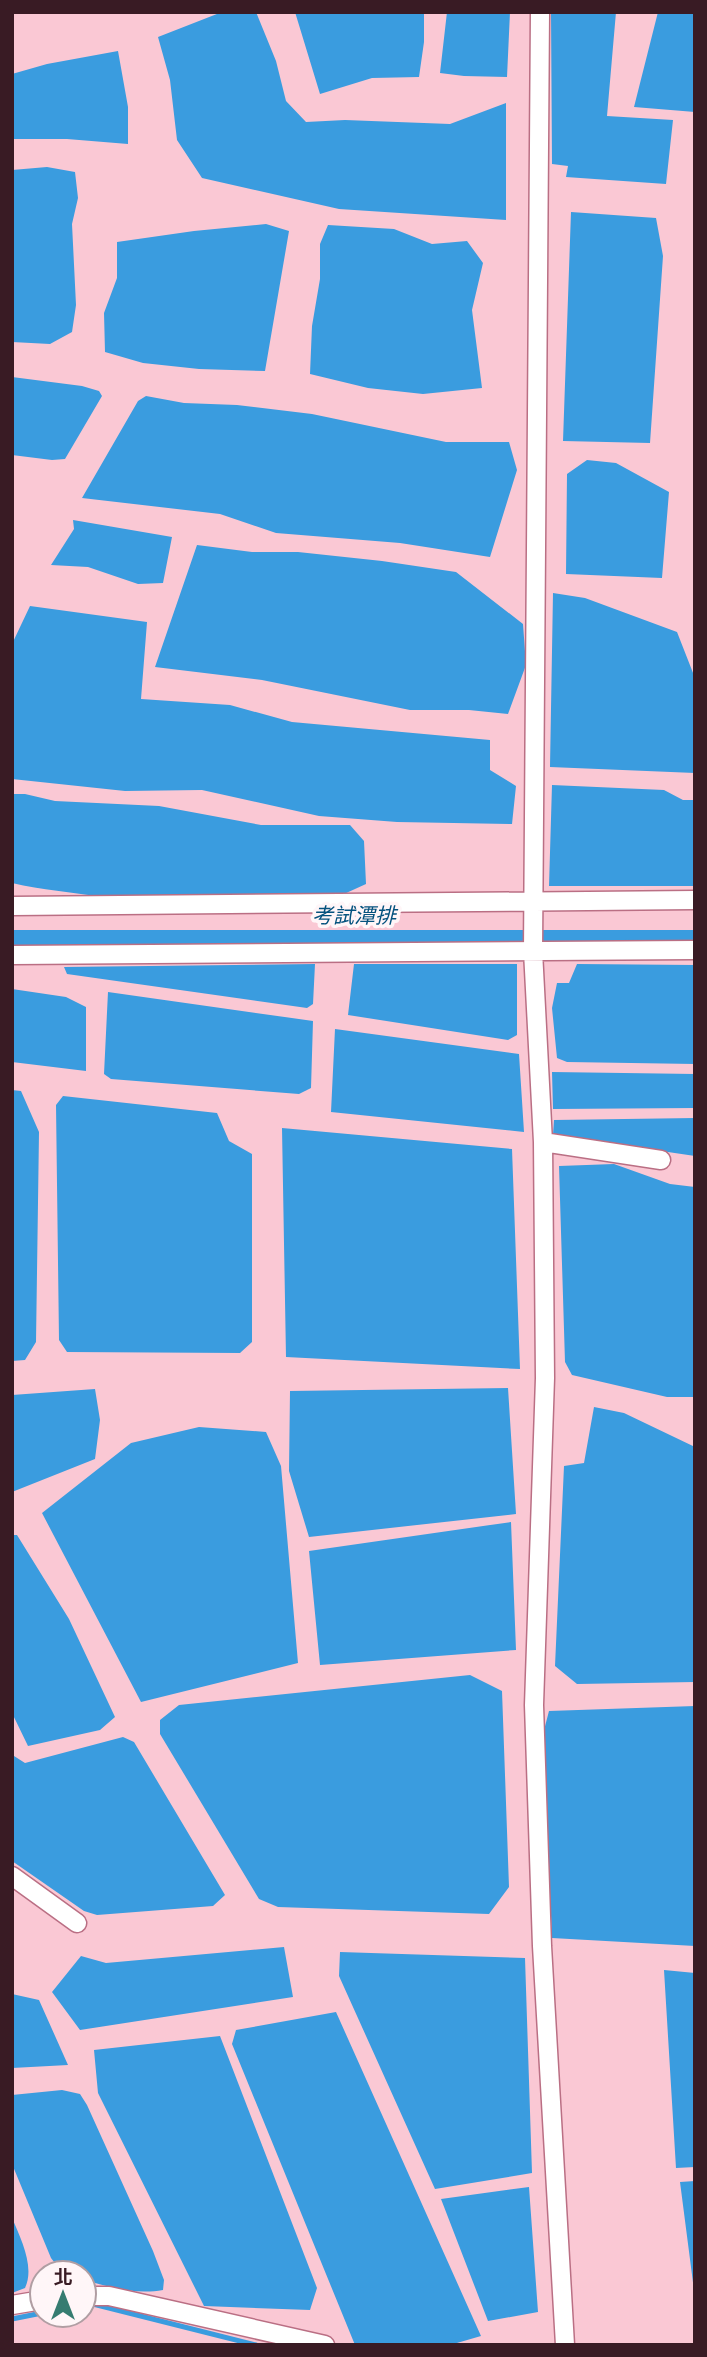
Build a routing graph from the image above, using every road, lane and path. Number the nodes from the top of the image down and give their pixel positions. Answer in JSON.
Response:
{"nodes":[{"id":1,"x":540,"y":12,"type":"edge"},
{"id":2,"x":695,"y":900,"type":"edge"},
{"id":3,"x":535,"y":904,"type":"junction"},
{"id":4,"x":12,"y":906,"type":"edge"},
{"id":5,"x":533,"y":948,"type":"junction"},
{"id":6,"x":695,"y":950,"type":"edge"},
{"id":7,"x":12,"y":955,"type":"edge"},
{"id":8,"x":543,"y":1142,"type":"junction"},
{"id":9,"x":661,"y":1160,"type":"dead end"},
{"id":10,"x":12,"y":1876,"type":"edge"},
{"id":11,"x":77,"y":1923,"type":"dead end"},
{"id":12,"x":98,"y":2296,"type":"edge"},
{"id":13,"x":325,"y":2345,"type":"edge"},
{"id":14,"x":565,"y":2345,"type":"edge"}],
"edges":[{"from":1,"to":3,"type":"lane"},
{"from":2,"to":3,"type":"lane"},
{"from":3,"to":4,"type":"lane"},
{"from":3,"to":5,"type":"lane"},
{"from":5,"to":6,"type":"lane"},
{"from":5,"to":7,"type":"lane"},
{"from":5,"to":8,"type":"lane"},
{"from":8,"to":9,"type":"lane"},
{"from":8,"to":14,"type":"lane"},
{"from":10,"to":11,"type":"lane"},
{"from":12,"to":13,"type":"lane"}]}
